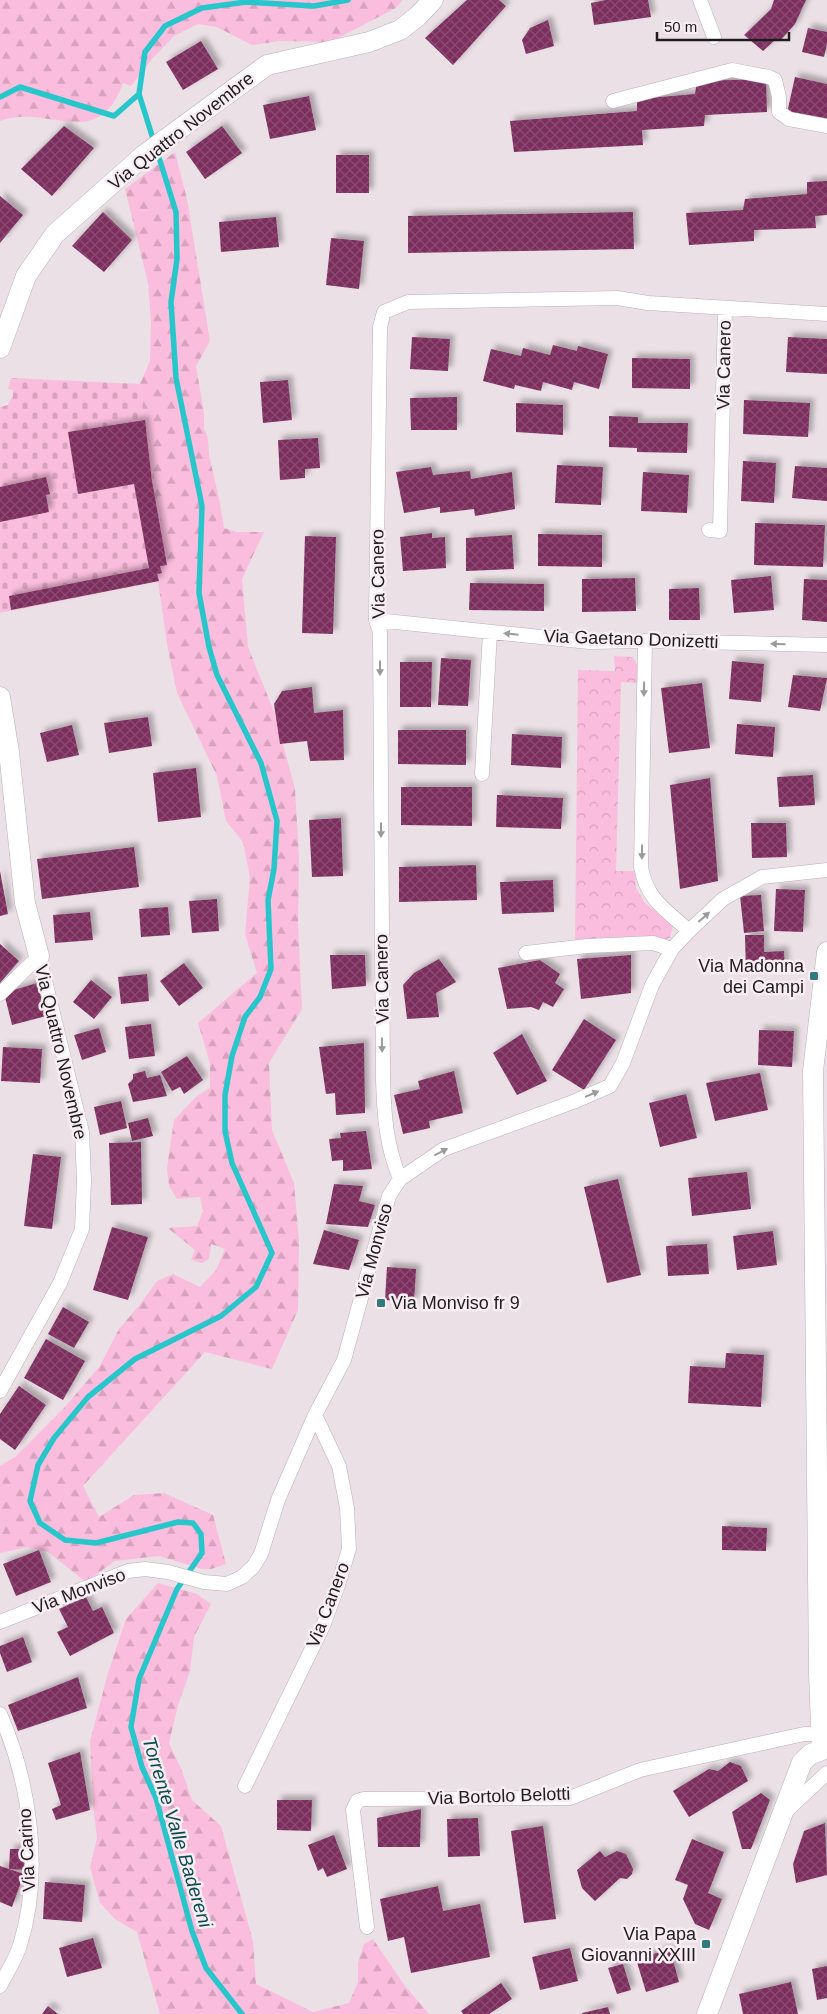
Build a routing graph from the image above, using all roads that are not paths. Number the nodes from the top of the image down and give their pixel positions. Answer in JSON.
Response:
{"nodes":[{"id":1,"x":433,"y":0,"type":"edge"},
{"id":2,"x":700,"y":0,"type":"edge"},
{"id":3,"x":714,"y":37,"type":"dead end"},
{"id":4,"x":613,"y":101,"type":"dead end"},
{"id":5,"x":827,"y":126,"type":"edge"},
{"id":6,"x":725,"y":308,"type":"junction"},
{"id":7,"x":827,"y":314,"type":"edge"},
{"id":8,"x":0,"y":348,"type":"edge"},
{"id":9,"x":709,"y":530,"type":"dead end"},
{"id":10,"x":376,"y":620,"type":"junction"},
{"id":11,"x":490,"y":632,"type":"junction"},
{"id":12,"x":645,"y":641,"type":"junction"},
{"id":13,"x":827,"y":645,"type":"edge"},
{"id":14,"x":0,"y":697,"type":"edge"},
{"id":15,"x":482,"y":774,"type":"dead end"},
{"id":16,"x":827,"y":870,"type":"edge"},
{"id":17,"x":689,"y":931,"type":"junction"},
{"id":18,"x":672,"y":949,"type":"junction"},
{"id":19,"x":827,"y":952,"type":"edge"},
{"id":20,"x":526,"y":953,"type":"dead end"},
{"id":21,"x":39,"y":956,"type":"junction"},
{"id":22,"x":0,"y":994,"type":"edge"},
{"id":23,"x":400,"y":1179,"type":"junction"},
{"id":24,"x":821,"y":1320,"type":"edge"},
{"id":25,"x":0,"y":1391,"type":"edge"},
{"id":26,"x":315,"y":1415,"type":"junction"},
{"id":27,"x":0,"y":1622,"type":"edge"},
{"id":28,"x":0,"y":1714,"type":"edge"},
{"id":29,"x":824,"y":1750,"type":"edge"},
{"id":30,"x":827,"y":1773,"type":"edge"},
{"id":31,"x":245,"y":1786,"type":"dead end"},
{"id":32,"x":782,"y":1815,"type":"junction"},
{"id":33,"x":367,"y":1927,"type":"dead end"},
{"id":34,"x":0,"y":1986,"type":"edge"},
{"id":35,"x":707,"y":2014,"type":"edge"}],
"edges":[{"from":1,"to":8,"type":"street","name":"Via Quattro Novembre"},
{"from":2,"to":3,"type":"street"},
{"from":4,"to":5,"type":"street"},
{"from":6,"to":7,"type":"street","name":"Via Canero"},
{"from":6,"to":9,"type":"street","name":"Via Canero"},
{"from":6,"to":10,"type":"street","name":"Via Canero"},
{"from":10,"to":11,"type":"street","name":"Via Gaetano Donizetti"},
{"from":10,"to":23,"type":"street","name":"Via Canero","one_way":true},
{"from":12,"to":11,"type":"street","name":"Via Gaetano Donizetti","one_way":true},
{"from":11,"to":15,"type":"street"},
{"from":13,"to":12,"type":"street","name":"Via Gaetano Donizetti","one_way":true},
{"from":12,"to":17,"type":"street","one_way":true},
{"from":14,"to":21,"type":"street","name":"Via Quattro Novembre"},
{"from":17,"to":16,"type":"street","name":"Via Monviso","one_way":true},
{"from":17,"to":18,"type":"street","name":"Via Monviso"},
{"from":18,"to":20,"type":"street"},
{"from":23,"to":18,"type":"street","name":"Via Monviso","one_way":true},
{"from":19,"to":24,"type":"street"},
{"from":21,"to":22,"type":"street"},
{"from":21,"to":25,"type":"street","name":"Via Quattro Novembre"},
{"from":23,"to":26,"type":"street","name":"Via Monviso"},
{"from":24,"to":29,"type":"street"},
{"from":26,"to":27,"type":"street","name":"Via Monviso"},
{"from":26,"to":31,"type":"street","name":"Via Canero"},
{"from":28,"to":34,"type":"street","name":"Via Carino"},
{"from":29,"to":32,"type":"street"},
{"from":29,"to":33,"type":"street","name":"Via Bortolo Belotti"},
{"from":30,"to":32,"type":"street"},
{"from":32,"to":35,"type":"street"}]}
